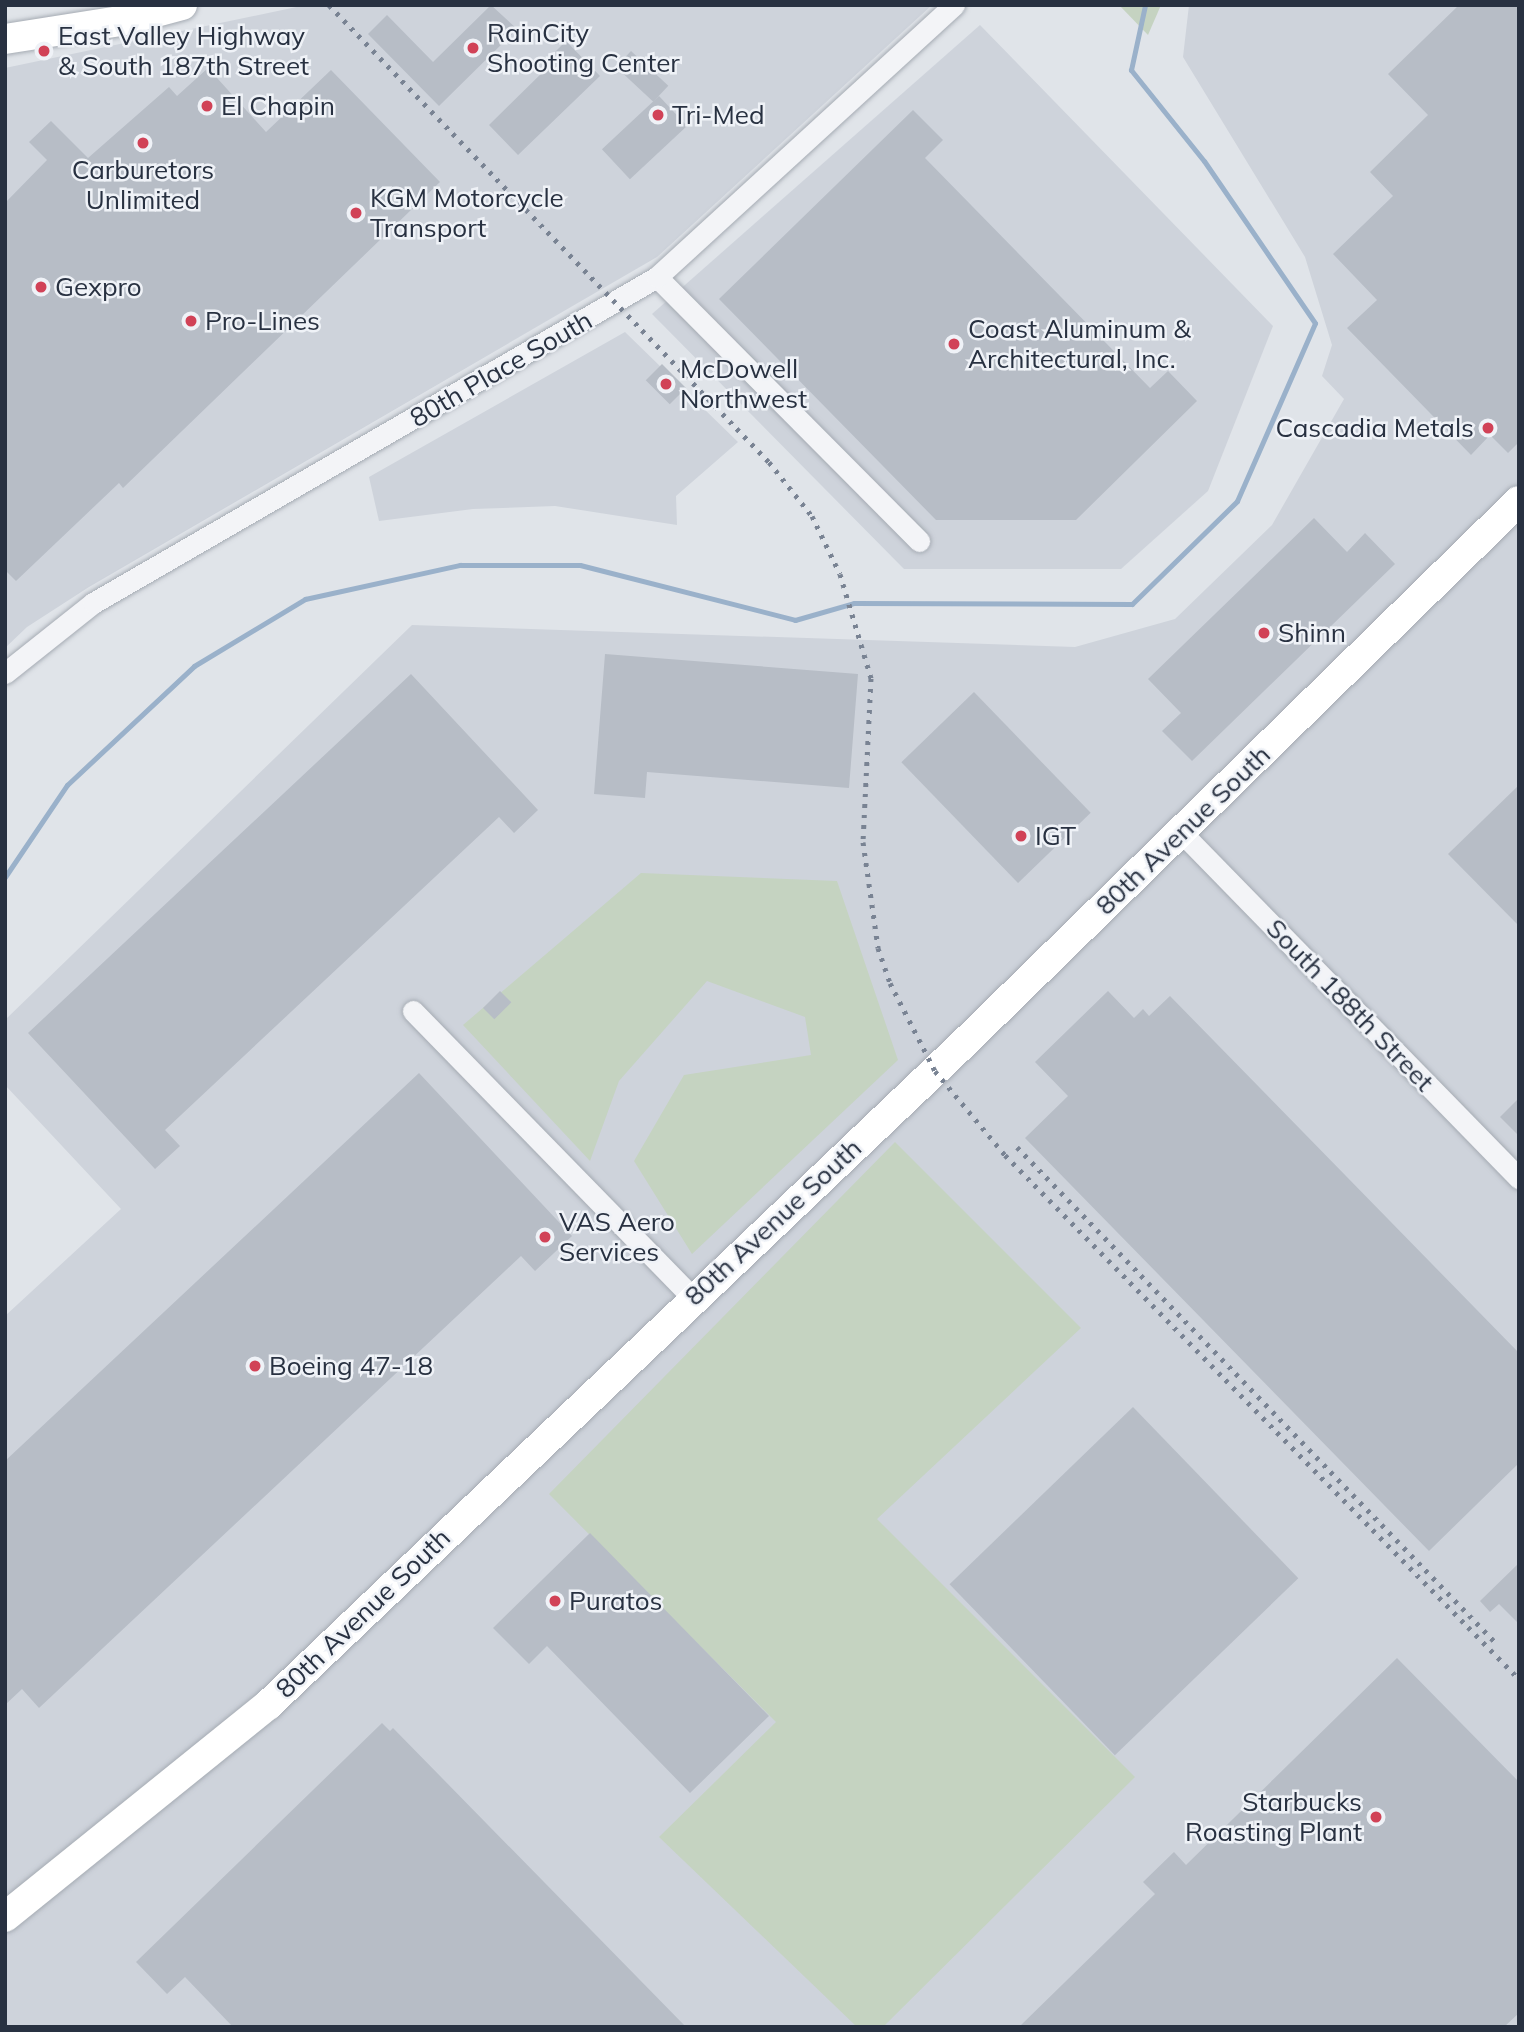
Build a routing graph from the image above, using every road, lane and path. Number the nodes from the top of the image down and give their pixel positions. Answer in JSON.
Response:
{"nodes":[{"id":1,"x":182,"y":5,"type":"edge"},
{"id":2,"x":954,"y":5,"type":"edge"},
{"id":3,"x":5,"y":39,"type":"edge"},
{"id":4,"x":657,"y":277,"type":"junction"},
{"id":5,"x":1519,"y":501,"type":"edge"},
{"id":6,"x":919,"y":541,"type":"dead end"},
{"id":7,"x":5,"y":673,"type":"edge"},
{"id":8,"x":1181,"y":832,"type":"junction"},
{"id":9,"x":413,"y":1011,"type":"dead end"},
{"id":10,"x":1519,"y":1178,"type":"edge"},
{"id":11,"x":692,"y":1297,"type":"junction"},
{"id":12,"x":5,"y":1917,"type":"edge"}],
"edges":[{"from":1,"to":3,"type":"street"},
{"from":2,"to":4,"type":"street","name":"80th Place South"},
{"from":4,"to":6,"type":"street"},
{"from":4,"to":7,"type":"street","name":"80th Place South"},
{"from":5,"to":8,"type":"street","name":"80th Avenue South"},
{"from":8,"to":10,"type":"street","name":"South 188th Street"},
{"from":8,"to":11,"type":"street","name":"80th Avenue South"},
{"from":9,"to":11,"type":"street"},
{"from":11,"to":12,"type":"street","name":"80th Avenue South"}]}
